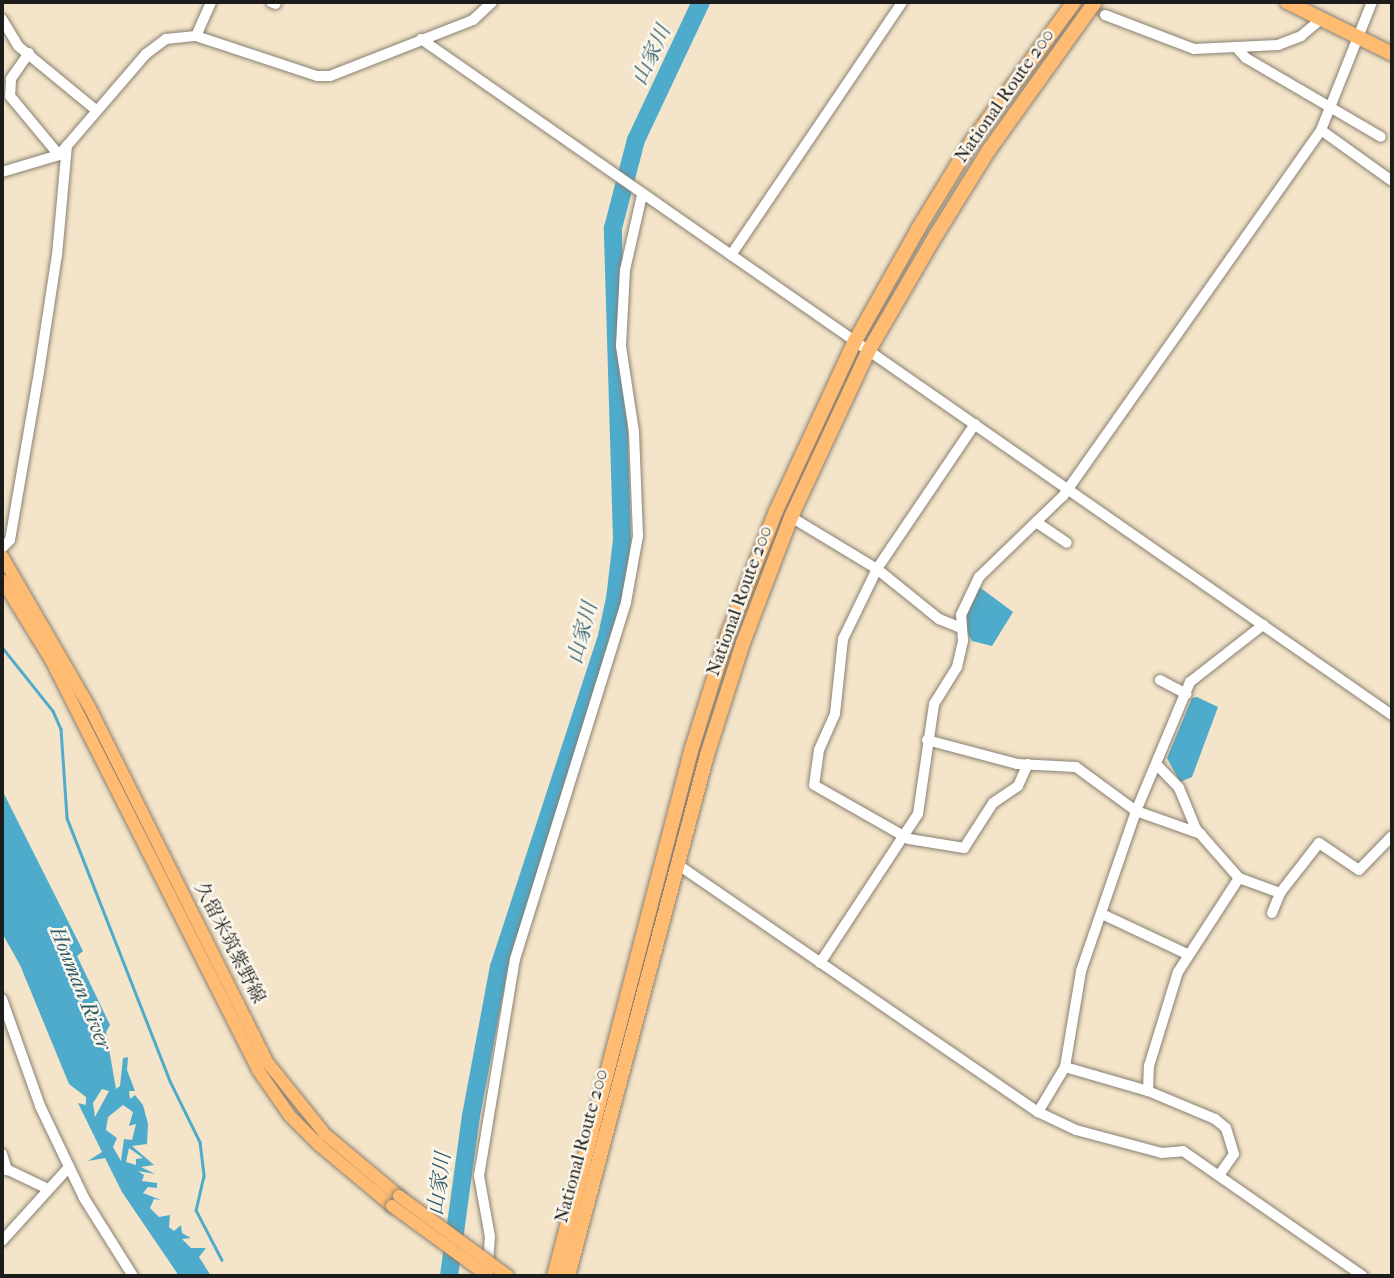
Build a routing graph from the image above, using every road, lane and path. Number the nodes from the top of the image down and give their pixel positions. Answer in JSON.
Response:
{"nodes":[{"id":1,"x":211,"y":2,"type":"edge"},
{"id":2,"x":492,"y":2,"type":"edge"},
{"id":3,"x":902,"y":2,"type":"edge"},
{"id":4,"x":1074,"y":2,"type":"edge"},
{"id":5,"x":1095,"y":2,"type":"edge"},
{"id":6,"x":1287,"y":2,"type":"edge"},
{"id":7,"x":1372,"y":2,"type":"edge"},
{"id":8,"x":1105,"y":15,"type":"tunnel mouth"},
{"id":9,"x":2,"y":19,"type":"edge"},
{"id":10,"x":1320,"y":20,"type":"junction"},
{"id":11,"x":196,"y":36,"type":"junction"},
{"id":12,"x":421,"y":39,"type":"junction"},
{"id":13,"x":1358,"y":39,"type":"junction"},
{"id":14,"x":1237,"y":47,"type":"junction"},
{"id":15,"x":29,"y":53,"type":"junction"},
{"id":16,"x":1392,"y":54,"type":"edge"},
{"id":17,"x":1332,"y":106,"type":"junction"},
{"id":18,"x":97,"y":111,"type":"junction"},
{"id":19,"x":1321,"y":130,"type":"junction"},
{"id":20,"x":1381,"y":136,"type":"dead end"},
{"id":21,"x":67,"y":145,"type":"junction"},
{"id":22,"x":59,"y":155,"type":"junction"},
{"id":23,"x":2,"y":172,"type":"edge"},
{"id":24,"x":1392,"y":181,"type":"edge"},
{"id":25,"x":642,"y":194,"type":"junction"},
{"id":26,"x":731,"y":255,"type":"junction"},
{"id":27,"x":855,"y":341,"type":"junction"},
{"id":28,"x":869,"y":350,"type":"junction"},
{"id":29,"x":975,"y":424,"type":"junction"},
{"id":30,"x":1068,"y":489,"type":"junction"},
{"id":31,"x":791,"y":517,"type":"junction"},
{"id":32,"x":1036,"y":522,"type":"junction"},
{"id":33,"x":1067,"y":543,"type":"dead end"},
{"id":34,"x":2,"y":548,"type":"edge"},
{"id":35,"x":2,"y":556,"type":"edge"},
{"id":36,"x":877,"y":569,"type":"junction"},
{"id":37,"x":2,"y":580,"type":"edge"},
{"id":38,"x":1263,"y":625,"type":"junction"},
{"id":39,"x":959,"y":627,"type":"junction"},
{"id":40,"x":1160,"y":680,"type":"dead end"},
{"id":41,"x":1186,"y":694,"type":"junction"},
{"id":42,"x":1392,"y":715,"type":"edge"},
{"id":43,"x":927,"y":740,"type":"junction"},
{"id":44,"x":1028,"y":764,"type":"junction"},
{"id":45,"x":1158,"y":766,"type":"junction"},
{"id":46,"x":1136,"y":811,"type":"junction"},
{"id":47,"x":1201,"y":834,"type":"junction"},
{"id":48,"x":904,"y":836,"type":"junction"},
{"id":49,"x":1392,"y":836,"type":"edge"},
{"id":50,"x":677,"y":864,"type":"junction"},
{"id":51,"x":1239,"y":878,"type":"junction"},
{"id":52,"x":1280,"y":893,"type":"junction"},
{"id":53,"x":1272,"y":913,"type":"dead end"},
{"id":54,"x":1102,"y":914,"type":"junction"},
{"id":55,"x":1189,"y":955,"type":"junction"},
{"id":56,"x":820,"y":963,"type":"junction"},
{"id":57,"x":2,"y":999,"type":"edge"},
{"id":58,"x":1065,"y":1067,"type":"junction"},
{"id":59,"x":1147,"y":1091,"type":"junction"},
{"id":60,"x":1038,"y":1112,"type":"junction"},
{"id":61,"x":2,"y":1154,"type":"edge"},
{"id":62,"x":69,"y":1167,"type":"junction"},
{"id":63,"x":4,"y":1169,"type":"edge"},
{"id":64,"x":1220,"y":1174,"type":"junction"},
{"id":65,"x":48,"y":1189,"type":"junction"},
{"id":66,"x":396,"y":1201,"type":"junction"},
{"id":67,"x":2,"y":1241,"type":"edge"},
{"id":68,"x":133,"y":1276,"type":"edge"},
{"id":69,"x":487,"y":1276,"type":"edge"},
{"id":70,"x":508,"y":1276,"type":"edge"},
{"id":71,"x":554,"y":1276,"type":"edge"},
{"id":72,"x":568,"y":1276,"type":"edge"},
{"id":73,"x":1363,"y":1276,"type":"edge"}],
"edges":[{"from":1,"to":11,"type":"street"},
{"from":2,"to":12,"type":"street"},
{"from":3,"to":26,"type":"street"},
{"from":4,"to":27,"type":"highway","name":"National Route 200"},
{"from":5,"to":28,"type":"highway","name":"National Route 200"},
{"from":6,"to":10,"type":"highway"},
{"from":7,"to":13,"type":"street"},
{"from":8,"to":14,"type":"street"},
{"from":9,"to":15,"type":"street"},
{"from":10,"to":13,"type":"highway"},
{"from":10,"to":14,"type":"street"},
{"from":11,"to":12,"type":"street"},
{"from":11,"to":18,"type":"street"},
{"from":12,"to":25,"type":"street"},
{"from":13,"to":16,"type":"highway"},
{"from":13,"to":17,"type":"street"},
{"from":14,"to":17,"type":"street"},
{"from":15,"to":18,"type":"street"},
{"from":15,"to":22,"type":"street"},
{"from":17,"to":19,"type":"street"},
{"from":17,"to":20,"type":"street"},
{"from":18,"to":21,"type":"street"},
{"from":19,"to":24,"type":"street"},
{"from":19,"to":30,"type":"street"},
{"from":21,"to":22,"type":"street"},
{"from":21,"to":34,"type":"street"},
{"from":22,"to":23,"type":"street"},
{"from":25,"to":26,"type":"street"},
{"from":25,"to":69,"type":"street"},
{"from":26,"to":27,"type":"street"},
{"from":27,"to":28,"type":"street"},
{"from":27,"to":71,"type":"highway","name":"National Route 200"},
{"from":28,"to":29,"type":"street"},
{"from":28,"to":31,"type":"highway","name":"National Route 200"},
{"from":29,"to":30,"type":"street"},
{"from":29,"to":36,"type":"street"},
{"from":30,"to":32,"type":"street"},
{"from":30,"to":38,"type":"street"},
{"from":31,"to":36,"type":"street"},
{"from":31,"to":50,"type":"highway","name":"National Route 200"},
{"from":32,"to":33,"type":"street"},
{"from":32,"to":39,"type":"street"},
{"from":35,"to":66,"type":"main road","name":"久留米筑紫野線"},
{"from":36,"to":39,"type":"street"},
{"from":36,"to":48,"type":"street"},
{"from":37,"to":66,"type":"main road","name":"久留米筑紫野線"},
{"from":38,"to":41,"type":"street"},
{"from":38,"to":42,"type":"street"},
{"from":39,"to":43,"type":"street"},
{"from":40,"to":41,"type":"street"},
{"from":41,"to":45,"type":"street"},
{"from":43,"to":44,"type":"street"},
{"from":43,"to":48,"type":"street"},
{"from":44,"to":46,"type":"street"},
{"from":44,"to":48,"type":"street"},
{"from":45,"to":46,"type":"street"},
{"from":45,"to":47,"type":"street"},
{"from":46,"to":47,"type":"street"},
{"from":46,"to":54,"type":"street"},
{"from":47,"to":51,"type":"street"},
{"from":48,"to":56,"type":"street"},
{"from":49,"to":52,"type":"street"},
{"from":50,"to":56,"type":"street"},
{"from":50,"to":72,"type":"highway","name":"National Route 200"},
{"from":51,"to":52,"type":"street"},
{"from":51,"to":55,"type":"street"},
{"from":52,"to":53,"type":"street"},
{"from":54,"to":55,"type":"street"},
{"from":54,"to":58,"type":"street"},
{"from":55,"to":59,"type":"street"},
{"from":56,"to":60,"type":"street"},
{"from":57,"to":62,"type":"street"},
{"from":58,"to":59,"type":"street"},
{"from":58,"to":60,"type":"street"},
{"from":59,"to":64,"type":"street"},
{"from":60,"to":64,"type":"street"},
{"from":61,"to":63,"type":"street"},
{"from":62,"to":65,"type":"street"},
{"from":62,"to":68,"type":"street"},
{"from":63,"to":65,"type":"street"},
{"from":64,"to":73,"type":"street"},
{"from":65,"to":67,"type":"street"},
{"from":66,"to":69,"type":"main road","name":"久留米筑紫野線","bridge":true},
{"from":66,"to":70,"type":"main road","name":"久留米筑紫野線","bridge":true}]}
